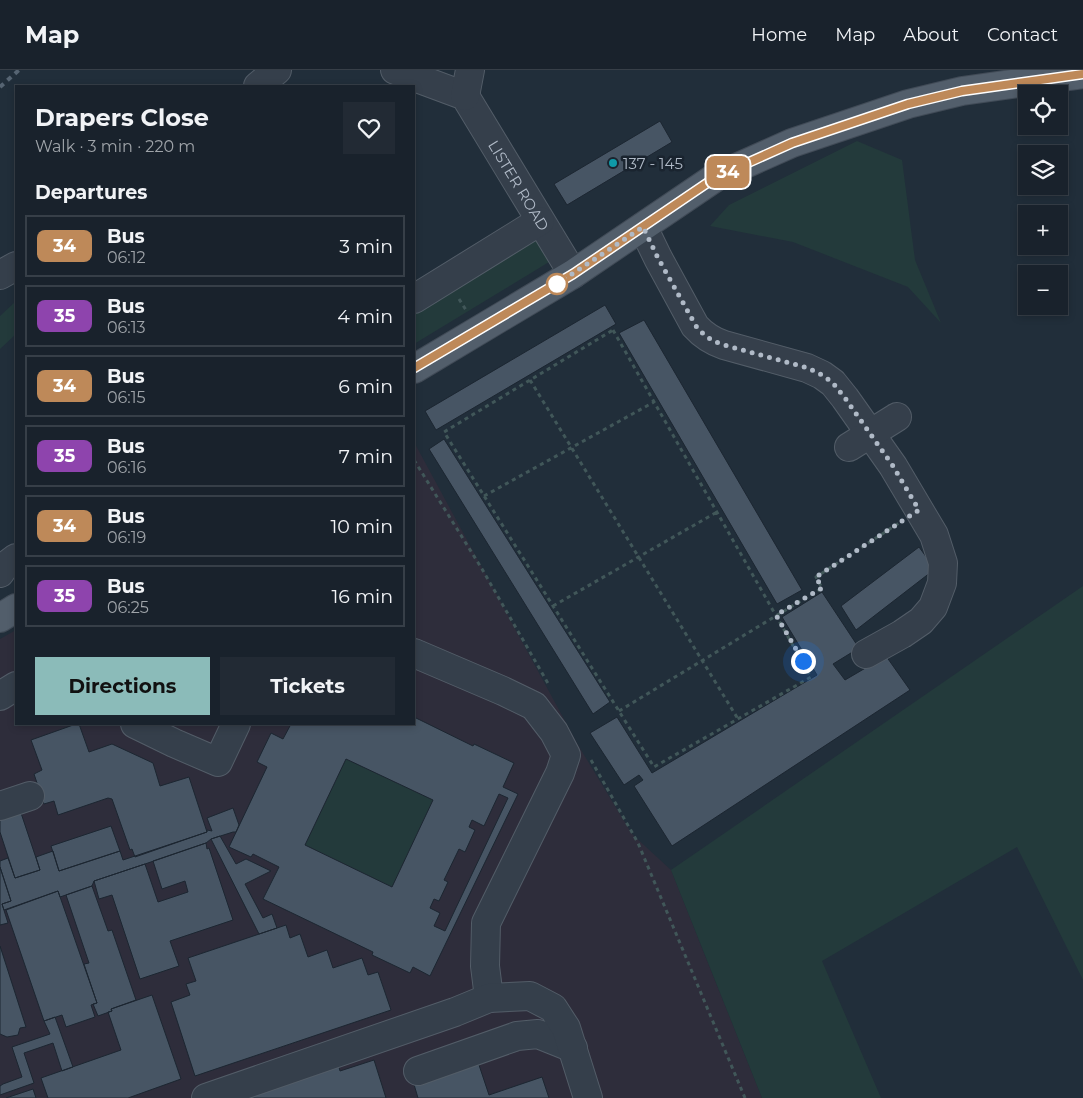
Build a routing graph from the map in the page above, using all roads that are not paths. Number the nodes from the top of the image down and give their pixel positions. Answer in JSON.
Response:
{"nodes":[{"id":1,"x":277,"y":70,"type":"edge"},
{"id":2,"x":395,"y":70,"type":"edge"},
{"id":3,"x":1083,"y":74,"type":"edge"},
{"id":4,"x":467,"y":83,"type":"edge"},
{"id":5,"x":259,"y":85,"type":"edge"},
{"id":6,"x":540,"y":221,"type":"junction"},
{"id":7,"x":643,"y":227,"type":"junction"},
{"id":8,"x":15,"y":267,"type":"edge"},
{"id":9,"x":573,"y":274,"type":"junction"},
{"id":10,"x":0,"y":275,"type":"edge"},
{"id":11,"x":415,"y":298,"type":"edge"},
{"id":12,"x":415,"y":367,"type":"edge"},
{"id":13,"x":897,"y":416,"type":"dead end"},
{"id":14,"x":860,"y":440,"type":"junction"},
{"id":15,"x":15,"y":559,"type":"edge"},
{"id":16,"x":0,"y":573,"type":"edge"},
{"id":17,"x":415,"y":654,"type":"edge"},
{"id":18,"x":866,"y":654,"type":"dead end"},
{"id":19,"x":15,"y":687,"type":"edge"},
{"id":20,"x":0,"y":696,"type":"edge"},
{"id":21,"x":137,"y":725,"type":"edge"},
{"id":22,"x":236,"y":725,"type":"edge"},
{"id":23,"x":30,"y":796,"type":"dead end"},
{"id":24,"x":0,"y":806,"type":"edge"},
{"id":25,"x":489,"y":998,"type":"junction"},
{"id":26,"x":573,"y":1048,"type":"junction"},
{"id":27,"x":418,"y":1071,"type":"dead end"},
{"id":28,"x":206,"y":1098,"type":"edge"},
{"id":29,"x":588,"y":1098,"type":"edge"}],
"edges":[{"from":1,"to":5,"type":"street"},
{"from":2,"to":4,"type":"street","name":"LISTER ROAD"},
{"from":3,"to":7,"type":"main road"},
{"from":4,"to":6,"type":"street","name":"LISTER ROAD"},
{"from":6,"to":9,"type":"street","name":"LISTER ROAD"},
{"from":6,"to":11,"type":"street"},
{"from":7,"to":9,"type":"main road"},
{"from":7,"to":14,"type":"street"},
{"from":8,"to":10,"type":"street"},
{"from":9,"to":12,"type":"main road"},
{"from":13,"to":14,"type":"street"},
{"from":14,"to":18,"type":"street"},
{"from":15,"to":16,"type":"street"},
{"from":17,"to":25,"type":"street"},
{"from":19,"to":20,"type":"street"},
{"from":21,"to":22,"type":"street"},
{"from":23,"to":24,"type":"street"},
{"from":25,"to":26,"type":"street"},
{"from":25,"to":28,"type":"street"},
{"from":26,"to":27,"type":"street"},
{"from":26,"to":29,"type":"street"}]}
